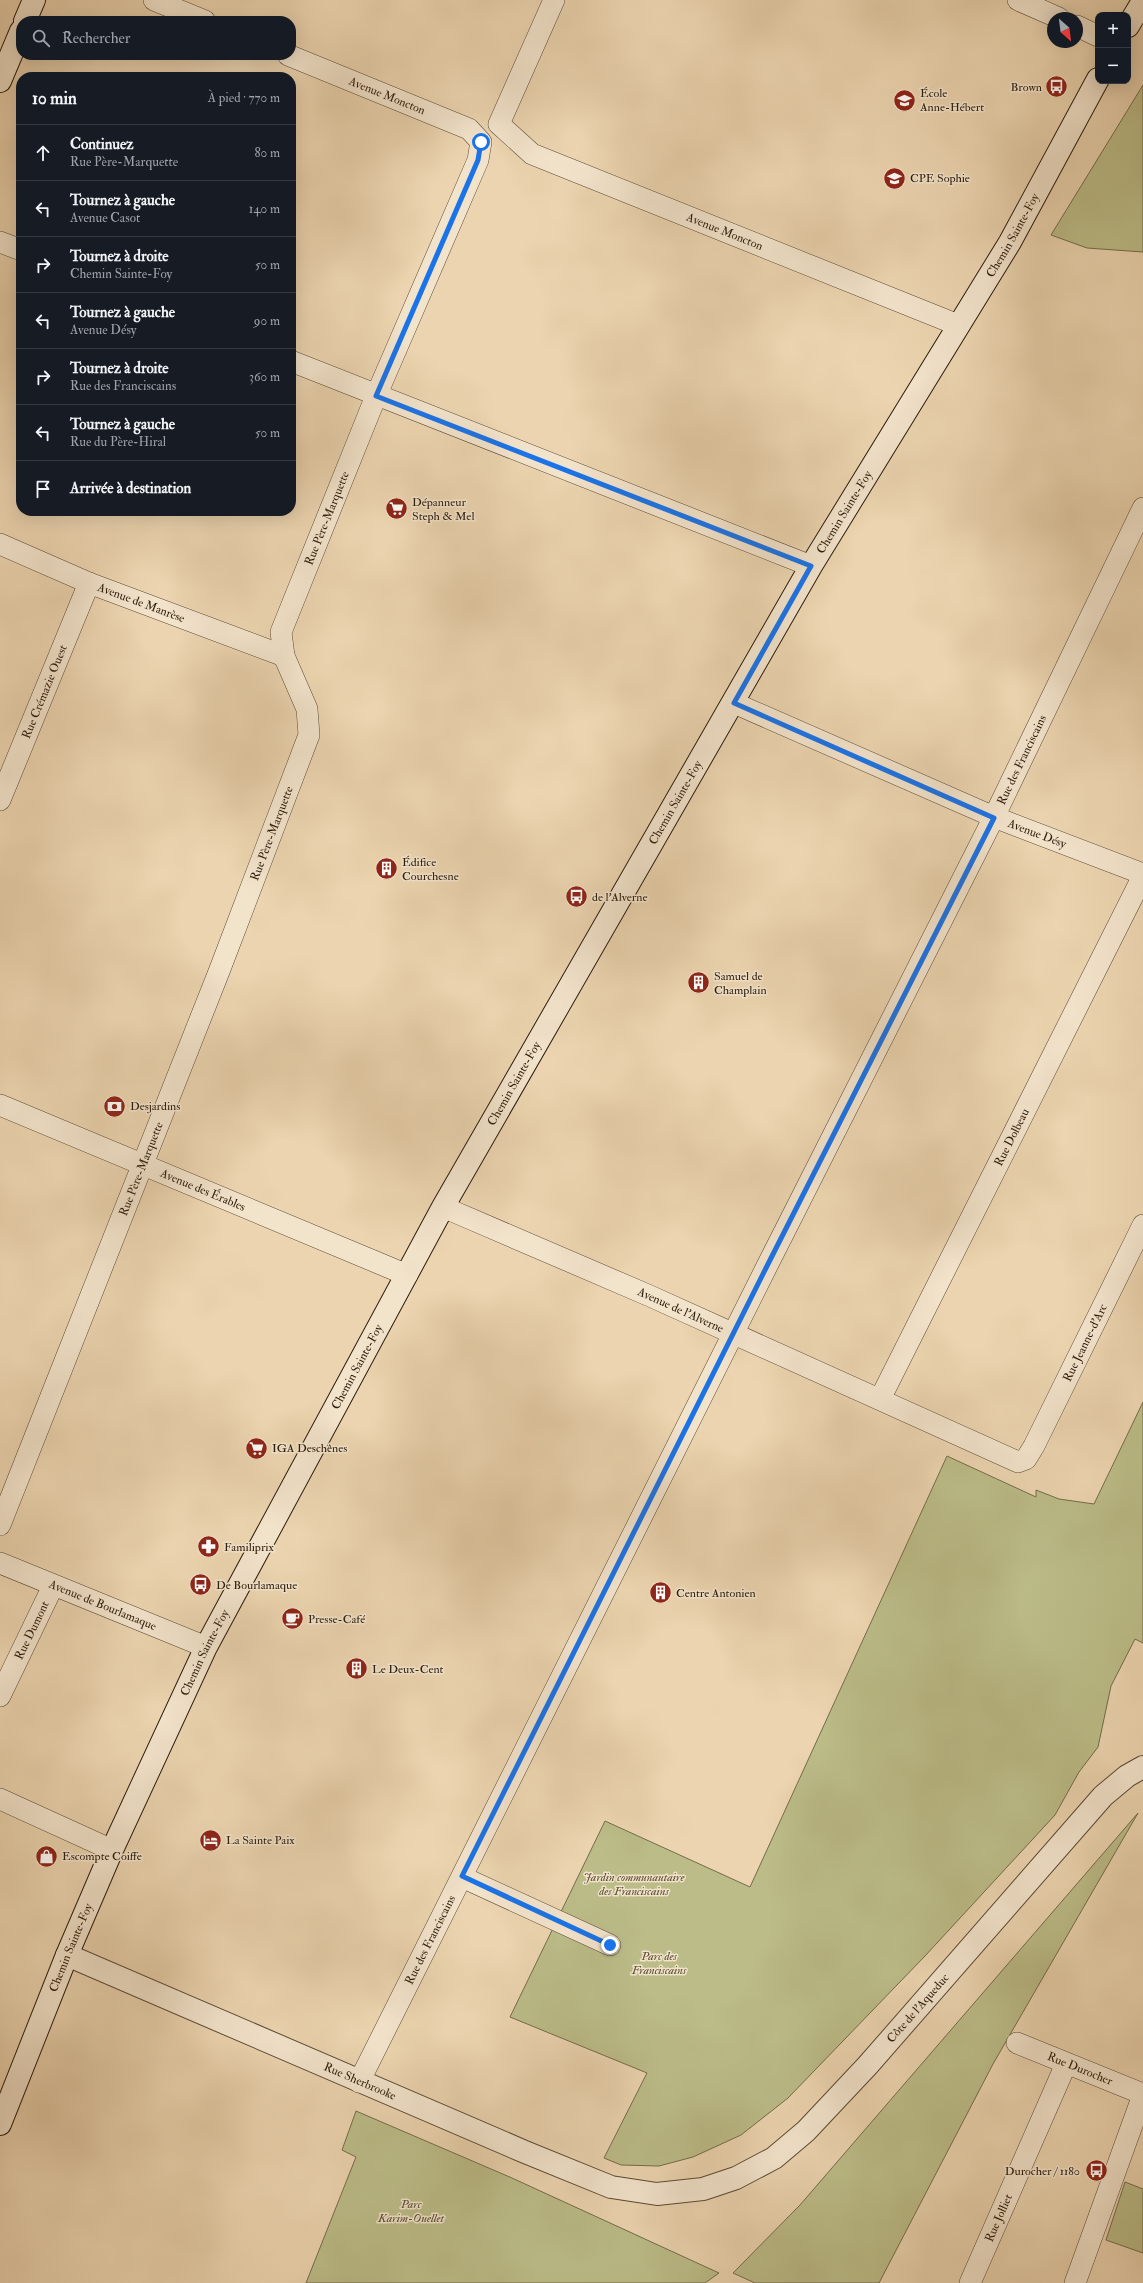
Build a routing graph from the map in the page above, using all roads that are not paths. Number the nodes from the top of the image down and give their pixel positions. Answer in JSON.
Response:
{"nodes":[{"id":1,"x":34,"y":0,"type":"edge"},
{"id":2,"x":154,"y":0,"type":"edge"},
{"id":3,"x":554,"y":0,"type":"edge"},
{"id":4,"x":1018,"y":0,"type":"edge"},
{"id":5,"x":1143,"y":1,"type":"edge"},
{"id":6,"x":1047,"y":13,"type":"edge"},
{"id":7,"x":27,"y":16,"type":"edge"},
{"id":8,"x":193,"y":16,"type":"edge"},
{"id":9,"x":1131,"y":21,"type":"edge"},
{"id":10,"x":1083,"y":29,"type":"edge"},
{"id":11,"x":1095,"y":35,"type":"edge"},
{"id":12,"x":16,"y":43,"type":"edge"},
{"id":13,"x":296,"y":58,"type":"edge"},
{"id":14,"x":0,"y":81,"type":"edge"},
{"id":15,"x":1095,"y":84,"type":"edge"},
{"id":16,"x":481,"y":142,"type":"joint"},
{"id":17,"x":0,"y":242,"type":"edge"},
{"id":18,"x":16,"y":248,"type":"edge"},
{"id":19,"x":958,"y":325,"type":"junction"},
{"id":20,"x":296,"y":363,"type":"edge"},
{"id":21,"x":376,"y":396,"type":"junction"},
{"id":22,"x":1143,"y":508,"type":"edge"},
{"id":23,"x":0,"y":544,"type":"edge"},
{"id":24,"x":811,"y":566,"type":"junction"},
{"id":25,"x":89,"y":583,"type":"junction"},
{"id":26,"x":284,"y":656,"type":"junction"},
{"id":27,"x":734,"y":703,"type":"junction"},
{"id":28,"x":0,"y":800,"type":"edge"},
{"id":29,"x":994,"y":818,"type":"junction"},
{"id":30,"x":1143,"y":875,"type":"edge"},
{"id":31,"x":0,"y":1105,"type":"edge"},
{"id":32,"x":142,"y":1163,"type":"junction"},
{"id":33,"x":443,"y":1207,"type":"junction"},
{"id":34,"x":1143,"y":1226,"type":"edge"},
{"id":35,"x":407,"y":1275,"type":"junction"},
{"id":36,"x":733,"y":1334,"type":"junction"},
{"id":37,"x":880,"y":1399,"type":"junction"},
{"id":38,"x":1026,"y":1459,"type":"joint"},
{"id":39,"x":0,"y":1525,"type":"edge"},
{"id":40,"x":0,"y":1563,"type":"edge"},
{"id":41,"x":53,"y":1586,"type":"junction"},
{"id":42,"x":206,"y":1647,"type":"junction"},
{"id":43,"x":0,"y":1696,"type":"edge"},
{"id":44,"x":1143,"y":1767,"type":"edge"},
{"id":45,"x":0,"y":1799,"type":"edge"},
{"id":46,"x":112,"y":1850,"type":"junction"},
{"id":47,"x":462,"y":1876,"type":"junction"},
{"id":48,"x":610,"y":1945,"type":"dead end"},
{"id":49,"x":67,"y":1955,"type":"junction"},
{"id":50,"x":1017,"y":2043,"type":"dead end"},
{"id":51,"x":1066,"y":2064,"type":"junction"},
{"id":52,"x":360,"y":2082,"type":"junction"},
{"id":53,"x":1143,"y":2095,"type":"edge"},
{"id":54,"x":0,"y":2124,"type":"edge"},
{"id":55,"x":657,"y":2194,"type":"joint"},
{"id":56,"x":970,"y":2283,"type":"edge"},
{"id":57,"x":1075,"y":2283,"type":"edge"}],
"edges":[{"from":1,"to":7,"type":"main road"},
{"from":2,"to":8,"type":"street"},
{"from":3,"to":19,"type":"street","name":"Avenue Moncton"},
{"from":4,"to":6,"type":"street"},
{"from":5,"to":9,"type":"main road"},
{"from":10,"to":11,"type":"street"},
{"from":12,"to":14,"type":"main road"},
{"from":13,"to":16,"type":"street","name":"Avenue Moncton"},
{"from":15,"to":19,"type":"main road","name":"Chemin Sainte-Foy"},
{"from":16,"to":21,"type":"street","name":"Rue Père-Marquette"},
{"from":17,"to":18,"type":"street"},
{"from":19,"to":24,"type":"main road","name":"Chemin Sainte-Foy"},
{"from":20,"to":21,"type":"street"},
{"from":21,"to":24,"type":"street"},
{"from":21,"to":26,"type":"street","name":"Rue Père-Marquette"},
{"from":22,"to":29,"type":"street","name":"Rue des Franciscains"},
{"from":23,"to":25,"type":"street","name":"Avenue de Manrèse"},
{"from":24,"to":27,"type":"main road","name":"Chemin Sainte-Foy"},
{"from":25,"to":26,"type":"street","name":"Avenue de Manrèse"},
{"from":25,"to":28,"type":"street","name":"Rue Crémazie Ouest"},
{"from":26,"to":32,"type":"street","name":"Rue Père-Marquette"},
{"from":27,"to":29,"type":"street","name":"Avenue Désy"},
{"from":27,"to":33,"type":"main road","name":"Chemin Sainte-Foy"},
{"from":29,"to":30,"type":"street","name":"Avenue Désy"},
{"from":29,"to":36,"type":"street","name":"Rue des Franciscains"},
{"from":30,"to":37,"type":"street","name":"Rue Dolbeau"},
{"from":31,"to":32,"type":"street","name":"Avenue des Érables"},
{"from":32,"to":35,"type":"street","name":"Avenue des Érables"},
{"from":32,"to":39,"type":"street","name":"Rue Père-Marquette"},
{"from":33,"to":35,"type":"main road","name":"Chemin Sainte-Foy"},
{"from":33,"to":36,"type":"street","name":"Avenue de l'Alverne"},
{"from":34,"to":38,"type":"street","name":"Rue Jeanne-d'Arc"},
{"from":35,"to":42,"type":"main road","name":"Chemin Sainte-Foy"},
{"from":36,"to":37,"type":"street","name":"Avenue de l'Alverne"},
{"from":36,"to":47,"type":"street","name":"Rue des Franciscains"},
{"from":37,"to":38,"type":"street","name":"Avenue de l'Alverne"},
{"from":40,"to":41,"type":"street","name":"Avenue de Bourlamaque"},
{"from":41,"to":42,"type":"street","name":"Avenue de Bourlamaque"},
{"from":41,"to":43,"type":"street","name":"Rue Dumont"},
{"from":42,"to":46,"type":"main road","name":"Chemin Sainte-Foy"},
{"from":44,"to":55,"type":"main road","name":"Côte de l'Aqueduc"},
{"from":45,"to":46,"type":"street"},
{"from":46,"to":49,"type":"main road","name":"Chemin Sainte-Foy"},
{"from":47,"to":48,"type":"street"},
{"from":47,"to":52,"type":"street","name":"Rue des Franciscains"},
{"from":49,"to":52,"type":"main road","name":"Rue Sherbrooke"},
{"from":49,"to":54,"type":"main road","name":"Chemin Sainte-Foy"},
{"from":50,"to":51,"type":"street","name":"Rue Durocher"},
{"from":51,"to":53,"type":"street","name":"Rue Durocher"},
{"from":51,"to":56,"type":"street","name":"Rue Jolliet"},
{"from":52,"to":55,"type":"main road","name":"Rue Sherbrooke"},
{"from":53,"to":57,"type":"street"}]}
